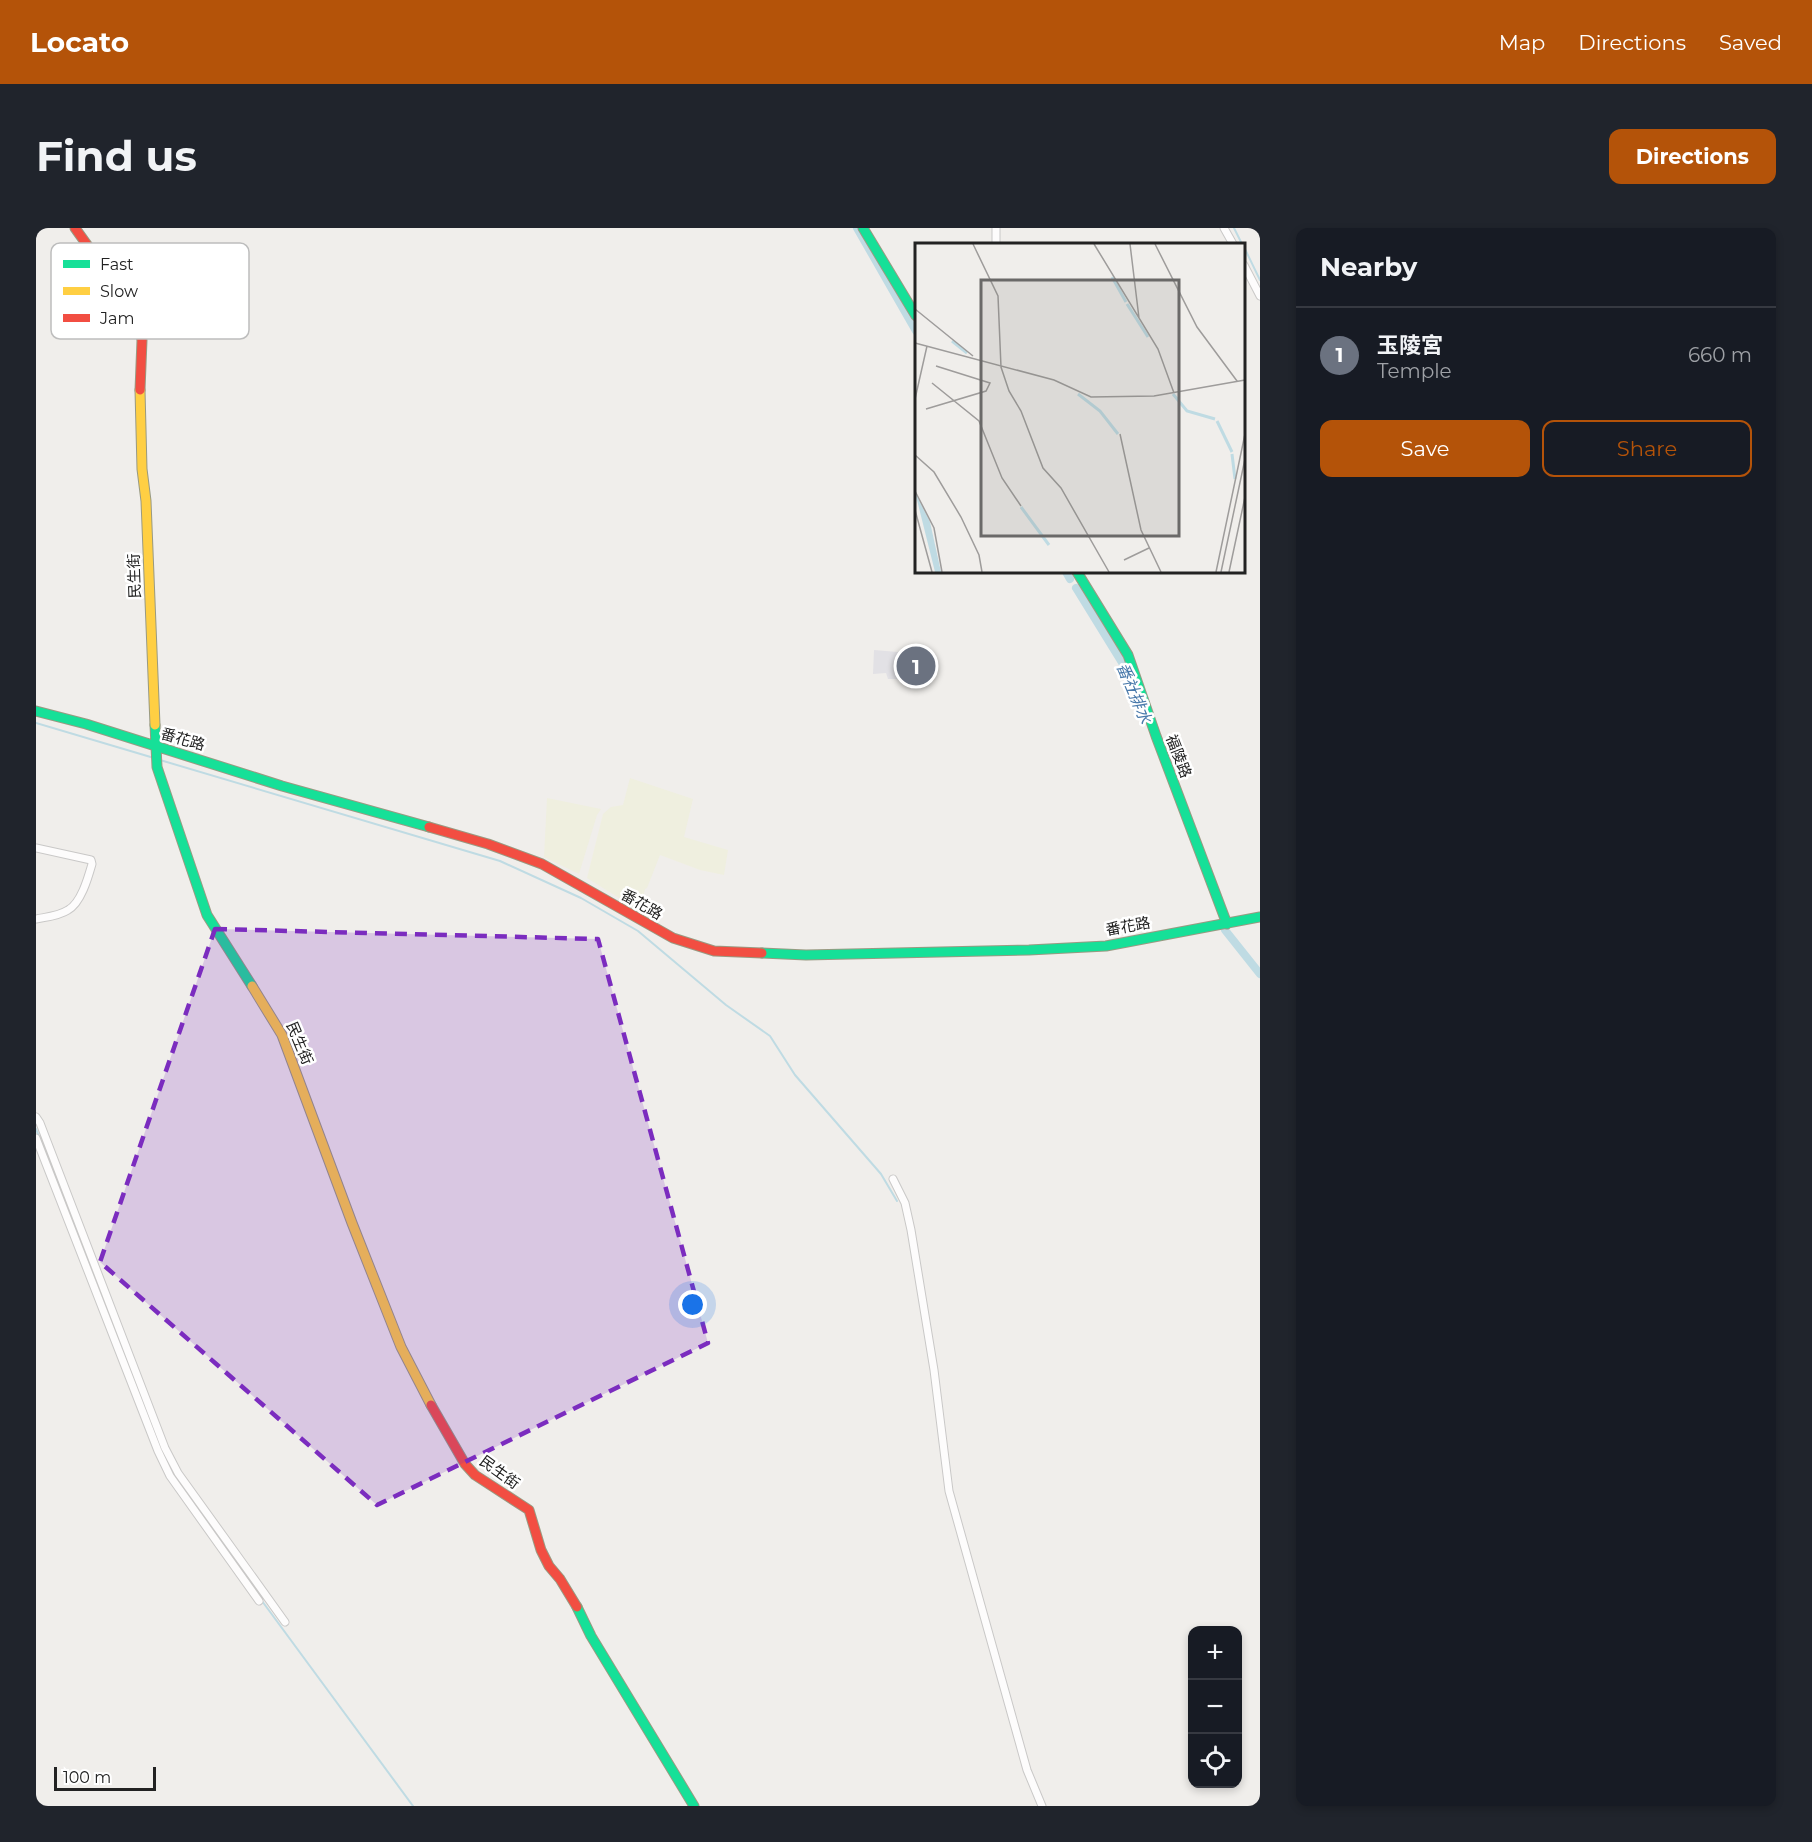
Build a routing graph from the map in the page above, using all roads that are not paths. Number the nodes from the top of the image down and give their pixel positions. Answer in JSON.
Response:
{"nodes":[{"id":1,"x":75,"y":228,"type":"edge"},
{"id":2,"x":863,"y":228,"type":"edge"},
{"id":3,"x":1224,"y":228,"type":"edge"},
{"id":4,"x":86,"y":243,"type":"edge"},
{"id":5,"x":1232,"y":243,"type":"edge"},
{"id":6,"x":1245,"y":267,"type":"edge"},
{"id":7,"x":1260,"y":296,"type":"edge"},
{"id":8,"x":915,"y":314,"type":"edge"},
{"id":9,"x":142,"y":339,"type":"edge"},
{"id":10,"x":1078,"y":573,"type":"edge"},
{"id":11,"x":36,"y":711,"type":"edge"},
{"id":12,"x":156,"y":747,"type":"junction"},
{"id":13,"x":36,"y":848,"type":"edge"},
{"id":14,"x":1260,"y":917,"type":"edge"},
{"id":15,"x":36,"y":920,"type":"edge"},
{"id":16,"x":1227,"y":924,"type":"junction"},
{"id":17,"x":36,"y":1117,"type":"edge"},
{"id":18,"x":36,"y":1138,"type":"edge"},
{"id":19,"x":893,"y":1179,"type":"dead end"},
{"id":20,"x":259,"y":1600,"type":"dead end"},
{"id":21,"x":285,"y":1622,"type":"dead end"},
{"id":22,"x":694,"y":1806,"type":"edge"},
{"id":23,"x":1042,"y":1806,"type":"edge"}],
"edges":[{"from":1,"to":4,"type":"street","name":"民生街"},
{"from":2,"to":8,"type":"street"},
{"from":3,"to":5,"type":"street"},
{"from":6,"to":7,"type":"street"},
{"from":9,"to":12,"type":"street","name":"民生街"},
{"from":10,"to":16,"type":"street","name":"福陵路"},
{"from":11,"to":12,"type":"street","name":"番花路"},
{"from":12,"to":16,"type":"street","name":"番花路"},
{"from":12,"to":22,"type":"street","name":"民生街"},
{"from":13,"to":15,"type":"street"},
{"from":14,"to":16,"type":"street","name":"番花路"},
{"from":17,"to":21,"type":"street"},
{"from":18,"to":20,"type":"street"},
{"from":19,"to":23,"type":"street"}]}
